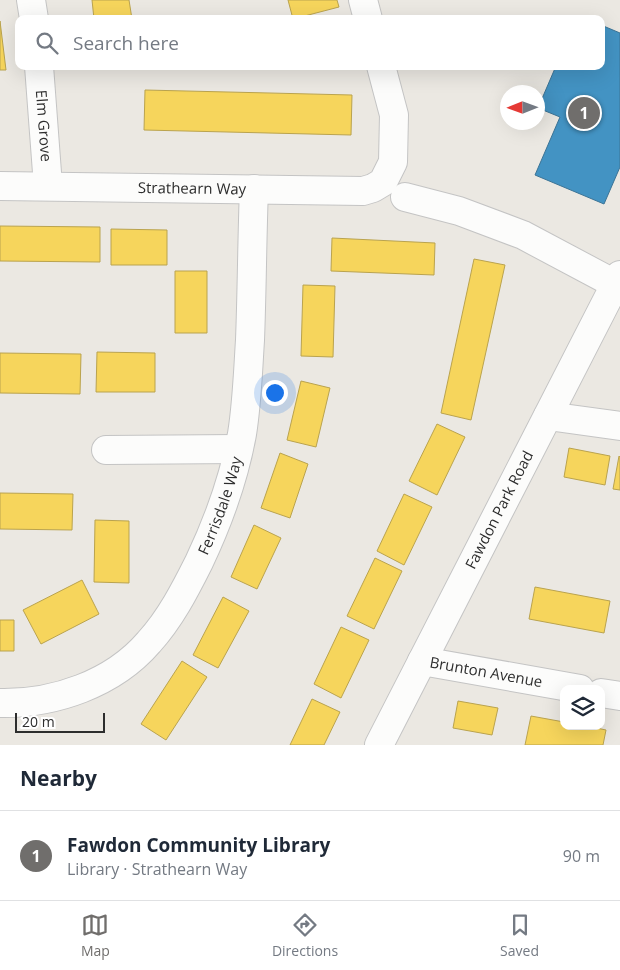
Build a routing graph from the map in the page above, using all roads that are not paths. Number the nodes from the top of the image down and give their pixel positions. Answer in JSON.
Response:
{"nodes":[{"id":1,"x":31,"y":0,"type":"edge"},
{"id":2,"x":363,"y":0,"type":"edge"},
{"id":3,"x":33,"y":15,"type":"edge"},
{"id":4,"x":367,"y":15,"type":"edge"},
{"id":5,"x":39,"y":70,"type":"edge"},
{"id":6,"x":382,"y":70,"type":"edge"},
{"id":7,"x":0,"y":186,"type":"edge"},
{"id":8,"x":48,"y":186,"type":"junction"},
{"id":9,"x":254,"y":189,"type":"junction"},
{"id":10,"x":394,"y":190,"type":"junction"},
{"id":11,"x":618,"y":279,"type":"edge"},
{"id":12,"x":548,"y":416,"type":"junction"},
{"id":13,"x":620,"y":426,"type":"edge"},
{"id":14,"x":238,"y":449,"type":"junction"},
{"id":15,"x":106,"y":450,"type":"dead end"},
{"id":16,"x":422,"y":660,"type":"junction"},
{"id":17,"x":560,"y":685,"type":"edge"},
{"id":18,"x":605,"y":694,"type":"edge"},
{"id":19,"x":620,"y":696,"type":"edge"},
{"id":20,"x":0,"y":703,"type":"edge"},
{"id":21,"x":379,"y":745,"type":"edge"}],
"edges":[{"from":1,"to":3,"type":"street"},
{"from":2,"to":4,"type":"street"},
{"from":5,"to":8,"type":"street","name":"Elm Grove"},
{"from":6,"to":10,"type":"street"},
{"from":7,"to":8,"type":"street","name":"Strathearn Way"},
{"from":8,"to":9,"type":"street","name":"Strathearn Way"},
{"from":9,"to":10,"type":"street","name":"Strathearn Way"},
{"from":9,"to":14,"type":"street","name":"Ferrisdale Way"},
{"from":10,"to":11,"type":"street"},
{"from":11,"to":12,"type":"street","name":"Fawdon Park Road"},
{"from":12,"to":13,"type":"street"},
{"from":12,"to":16,"type":"street","name":"Fawdon Park Road"},
{"from":14,"to":15,"type":"street"},
{"from":14,"to":20,"type":"street","name":"Ferrisdale Way"},
{"from":16,"to":17,"type":"street","name":"Brunton Avenue"},
{"from":16,"to":21,"type":"street","name":"Fawdon Park Road"},
{"from":18,"to":19,"type":"street"}]}
